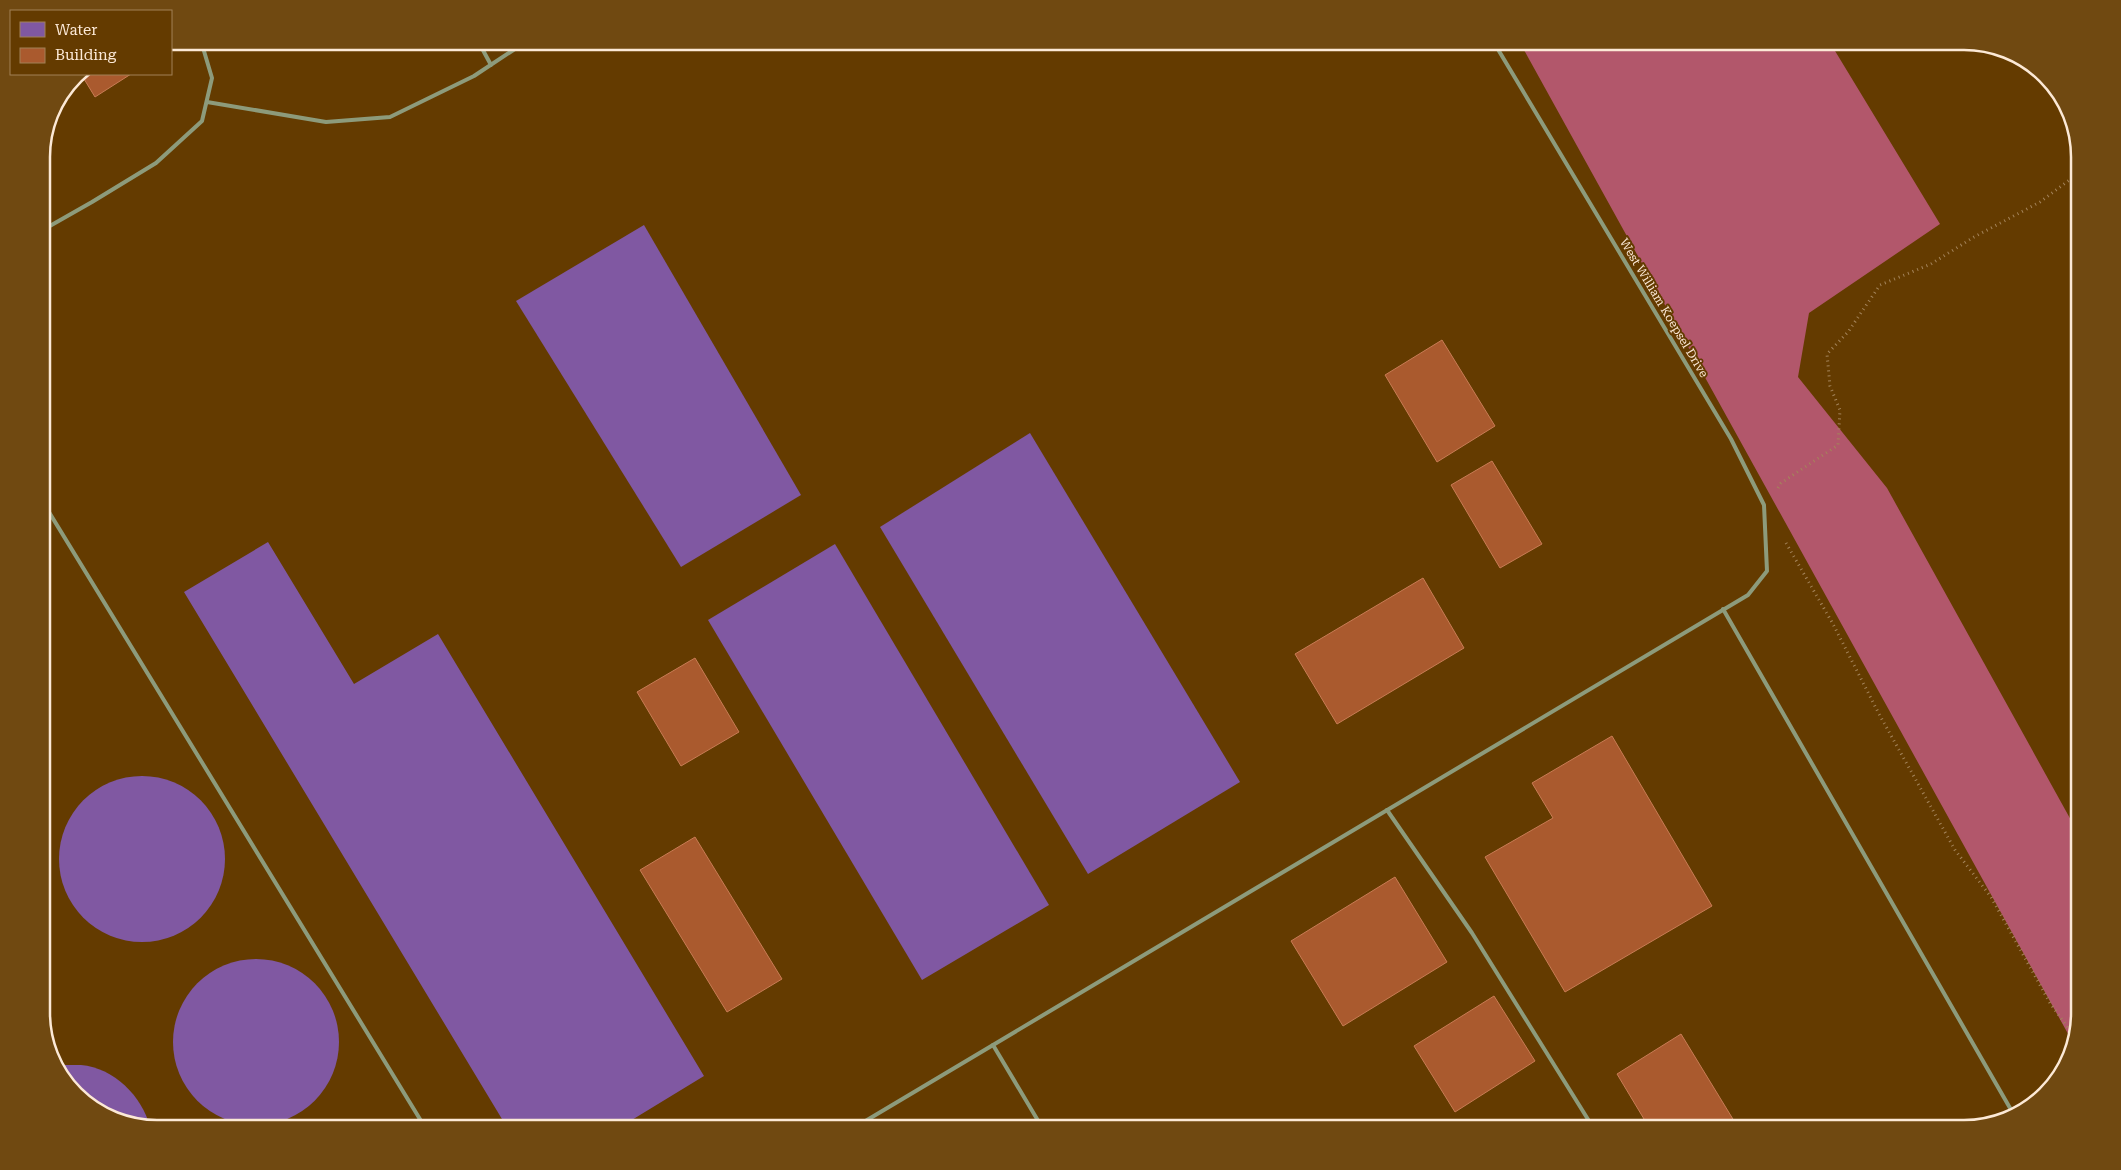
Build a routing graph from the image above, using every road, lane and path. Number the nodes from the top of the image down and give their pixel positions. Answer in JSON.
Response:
{"nodes":[{"id":1,"x":203,"y":50,"type":"edge"},
{"id":2,"x":483,"y":50,"type":"edge"},
{"id":3,"x":514,"y":50,"type":"edge"},
{"id":4,"x":1497,"y":50,"type":"edge"},
{"id":5,"x":492,"y":65,"type":"junction"},
{"id":6,"x":207,"y":102,"type":"junction"},
{"id":7,"x":2071,"y":179,"type":"edge"},
{"id":8,"x":50,"y":226,"type":"edge"},
{"id":9,"x":1764,"y":505,"type":"junction"},
{"id":10,"x":50,"y":512,"type":"edge"},
{"id":11,"x":1784,"y":539,"type":"dead end"},
{"id":12,"x":1723,"y":610,"type":"junction"},
{"id":13,"x":1387,"y":810,"type":"junction"},
{"id":14,"x":2070,"y":1030,"type":"edge"},
{"id":15,"x":993,"y":1045,"type":"junction"},
{"id":16,"x":2011,"y":1109,"type":"edge"},
{"id":17,"x":421,"y":1120,"type":"edge"},
{"id":18,"x":867,"y":1120,"type":"edge"},
{"id":19,"x":1038,"y":1120,"type":"edge"},
{"id":20,"x":1588,"y":1120,"type":"edge"}],
"edges":[{"from":1,"to":6,"type":"lane"},
{"from":2,"to":5,"type":"lane"},
{"from":3,"to":5,"type":"lane"},
{"from":4,"to":9,"type":"lane","name":"West William Koepsel Drive"},
{"from":5,"to":6,"type":"lane"},
{"from":6,"to":8,"type":"lane"},
{"from":7,"to":9,"type":"path"},
{"from":9,"to":12,"type":"lane","name":"West William Koepsel Drive"},
{"from":10,"to":17,"type":"lane"},
{"from":11,"to":14,"type":"path"},
{"from":12,"to":13,"type":"lane","name":"West William Koepsel Drive"},
{"from":12,"to":16,"type":"lane"},
{"from":13,"to":15,"type":"lane","name":"West William Koepsel Drive"},
{"from":13,"to":20,"type":"lane"},
{"from":15,"to":18,"type":"lane","name":"West William Koepsel Drive"},
{"from":15,"to":19,"type":"lane"}]}
